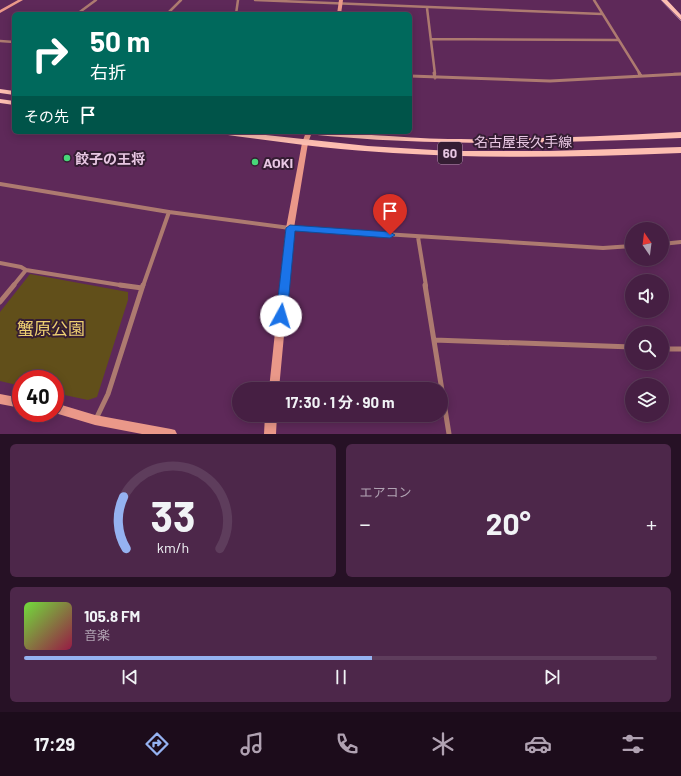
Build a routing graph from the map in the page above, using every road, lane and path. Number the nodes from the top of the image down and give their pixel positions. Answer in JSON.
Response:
{"nodes":[{"id":1,"x":21,"y":0,"type":"edge"},
{"id":2,"x":96,"y":0,"type":"edge"},
{"id":3,"x":181,"y":0,"type":"edge"},
{"id":4,"x":238,"y":0,"type":"edge"},
{"id":5,"x":255,"y":0,"type":"edge"},
{"id":6,"x":594,"y":0,"type":"edge"},
{"id":7,"x":664,"y":0,"type":"edge"},
{"id":8,"x":341,"y":2,"type":"edge"},
{"id":9,"x":427,"y":8,"type":"junction"},
{"id":10,"x":0,"y":12,"type":"edge"},
{"id":11,"x":80,"y":12,"type":"edge"},
{"id":12,"x":169,"y":12,"type":"edge"},
{"id":13,"x":236,"y":12,"type":"edge"},
{"id":14,"x":339,"y":12,"type":"edge"},
{"id":15,"x":602,"y":14,"type":"junction"},
{"id":16,"x":681,"y":18,"type":"edge"},
{"id":17,"x":431,"y":39,"type":"junction"},
{"id":18,"x":618,"y":40,"type":"junction"},
{"id":19,"x":0,"y":41,"type":"edge"},
{"id":20,"x":12,"y":42,"type":"edge"},
{"id":21,"x":681,"y":74,"type":"edge"},
{"id":22,"x":412,"y":76,"type":"edge"},
{"id":23,"x":641,"y":76,"type":"junction"},
{"id":24,"x":435,"y":78,"type":"junction"},
{"id":25,"x":0,"y":91,"type":"edge"},
{"id":26,"x":12,"y":93,"type":"edge"},
{"id":27,"x":0,"y":101,"type":"edge"},
{"id":28,"x":12,"y":103,"type":"edge"},
{"id":29,"x":236,"y":134,"type":"edge"},
{"id":30,"x":307,"y":134,"type":"edge"},
{"id":31,"x":338,"y":134,"type":"edge"},
{"id":32,"x":681,"y":135,"type":"edge"},
{"id":33,"x":305,"y":143,"type":"junction"},
{"id":34,"x":681,"y":150,"type":"edge"},
{"id":35,"x":0,"y":184,"type":"edge"},
{"id":36,"x":169,"y":212,"type":"junction"},
{"id":37,"x":290,"y":228,"type":"junction"},
{"id":38,"x":418,"y":237,"type":"junction"},
{"id":39,"x":681,"y":242,"type":"edge"},
{"id":40,"x":669,"y":243,"type":"edge"},
{"id":41,"x":625,"y":246,"type":"edge"},
{"id":42,"x":0,"y":263,"type":"edge"},
{"id":43,"x":26,"y":270,"type":"junction"},
{"id":44,"x":142,"y":288,"type":"junction"},
{"id":45,"x":0,"y":302,"type":"edge"},
{"id":46,"x":434,"y":340,"type":"junction"},
{"id":47,"x":625,"y":348,"type":"edge"},
{"id":48,"x":669,"y":349,"type":"edge"},
{"id":49,"x":681,"y":350,"type":"edge"},
{"id":50,"x":275,"y":382,"type":"edge"},
{"id":51,"x":0,"y":399,"type":"edge"},
{"id":52,"x":12,"y":401,"type":"edge"},
{"id":53,"x":64,"y":411,"type":"edge"},
{"id":54,"x":95,"y":420,"type":"junction"},
{"id":55,"x":271,"y":422,"type":"edge"},
{"id":56,"x":171,"y":434,"type":"edge"},
{"id":57,"x":270,"y":434,"type":"edge"},
{"id":58,"x":449,"y":434,"type":"edge"}],
"edges":[{"from":1,"to":10,"type":"street"},
{"from":2,"to":11,"type":"street"},
{"from":3,"to":12,"type":"street"},
{"from":4,"to":13,"type":"street"},
{"from":5,"to":8,"type":"street"},
{"from":6,"to":15,"type":"street"},
{"from":7,"to":16,"type":"main road"},
{"from":8,"to":9,"type":"street"},
{"from":8,"to":14,"type":"street"},
{"from":9,"to":15,"type":"street"},
{"from":9,"to":17,"type":"street"},
{"from":15,"to":18,"type":"street"},
{"from":17,"to":18,"type":"street"},
{"from":17,"to":24,"type":"street"},
{"from":18,"to":23,"type":"street"},
{"from":19,"to":20,"type":"street"},
{"from":21,"to":23,"type":"street"},
{"from":22,"to":24,"type":"street"},
{"from":23,"to":24,"type":"street"},
{"from":25,"to":26,"type":"main road"},
{"from":27,"to":28,"type":"main road"},
{"from":29,"to":33,"type":"main road","name":"名古屋長久手線","number":"60"},
{"from":30,"to":33,"type":"street"},
{"from":31,"to":32,"type":"main road","name":"名古屋長久手線","number":"60"},
{"from":33,"to":34,"type":"main road","name":"名古屋長久手線","number":"60"},
{"from":33,"to":37,"type":"street"},
{"from":35,"to":36,"type":"street"},
{"from":36,"to":37,"type":"street"},
{"from":36,"to":44,"type":"street"},
{"from":37,"to":38,"type":"street"},
{"from":37,"to":50,"type":"street"},
{"from":38,"to":41,"type":"street"},
{"from":38,"to":46,"type":"street"},
{"from":39,"to":40,"type":"street"},
{"from":42,"to":43,"type":"street"},
{"from":43,"to":44,"type":"street"},
{"from":43,"to":45,"type":"street"},
{"from":44,"to":54,"type":"street"},
{"from":46,"to":47,"type":"street"},
{"from":46,"to":58,"type":"street"},
{"from":48,"to":49,"type":"street"},
{"from":51,"to":52,"type":"street"},
{"from":53,"to":54,"type":"street"},
{"from":54,"to":56,"type":"street"},
{"from":55,"to":57,"type":"street"}]}
